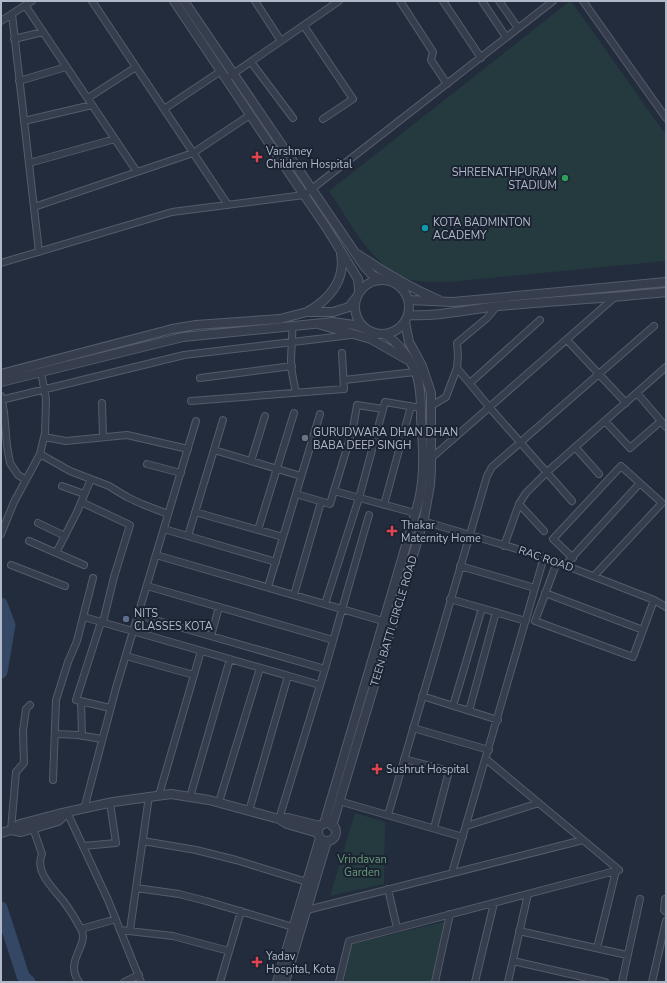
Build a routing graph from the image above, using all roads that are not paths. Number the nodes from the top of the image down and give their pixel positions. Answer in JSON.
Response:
{"nodes":[{"id":1,"x":32,"y":1,"type":"edge"},
{"id":2,"x":92,"y":1,"type":"edge"},
{"id":3,"x":174,"y":1,"type":"edge"},
{"id":4,"x":184,"y":1,"type":"edge"},
{"id":5,"x":255,"y":1,"type":"edge"},
{"id":6,"x":339,"y":1,"type":"edge"},
{"id":7,"x":400,"y":1,"type":"edge"},
{"id":8,"x":443,"y":1,"type":"edge"},
{"id":9,"x":482,"y":1,"type":"edge"},
{"id":10,"x":499,"y":1,"type":"edge"},
{"id":11,"x":553,"y":1,"type":"edge"},
{"id":12,"x":583,"y":1,"type":"edge"},
{"id":13,"x":25,"y":5,"type":"junction"},
{"id":14,"x":12,"y":14,"type":"junction"},
{"id":15,"x":1,"y":21,"type":"edge"},
{"id":16,"x":304,"y":26,"type":"junction"},
{"id":17,"x":518,"y":28,"type":"junction"},
{"id":18,"x":43,"y":32,"type":"junction"},
{"id":19,"x":506,"y":37,"type":"junction"},
{"id":20,"x":14,"y":39,"type":"junction"},
{"id":21,"x":282,"y":41,"type":"junction"},
{"id":22,"x":481,"y":58,"type":"junction"},
{"id":23,"x":251,"y":62,"type":"junction"},
{"id":24,"x":66,"y":67,"type":"junction"},
{"id":25,"x":136,"y":67,"type":"junction"},
{"id":26,"x":221,"y":71,"type":"junction"},
{"id":27,"x":230,"y":77,"type":"junction"},
{"id":28,"x":19,"y":81,"type":"junction"},
{"id":29,"x":447,"y":84,"type":"junction"},
{"id":30,"x":88,"y":98,"type":"junction"},
{"id":31,"x":92,"y":105,"type":"junction"},
{"id":32,"x":164,"y":109,"type":"junction"},
{"id":33,"x":250,"y":115,"type":"junction"},
{"id":34,"x":293,"y":118,"type":"dead end"},
{"id":35,"x":666,"y":118,"type":"edge"},
{"id":36,"x":323,"y":119,"type":"dead end"},
{"id":37,"x":24,"y":121,"type":"junction"},
{"id":38,"x":115,"y":139,"type":"junction"},
{"id":39,"x":193,"y":153,"type":"junction"},
{"id":40,"x":29,"y":163,"type":"junction"},
{"id":41,"x":137,"y":172,"type":"junction"},
{"id":42,"x":312,"y":189,"type":"junction"},
{"id":43,"x":304,"y":195,"type":"junction"},
{"id":44,"x":228,"y":205,"type":"junction"},
{"id":45,"x":34,"y":207,"type":"junction"},
{"id":46,"x":340,"y":249,"type":"junction"},
{"id":47,"x":39,"y":252,"type":"junction"},
{"id":48,"x":355,"y":253,"type":"junction"},
{"id":49,"x":1,"y":263,"type":"edge"},
{"id":50,"x":381,"y":279,"type":"junction"},
{"id":51,"x":666,"y":282,"type":"edge"},
{"id":52,"x":361,"y":289,"type":"junction"},
{"id":53,"x":666,"y":292,"type":"edge"},
{"id":54,"x":615,"y":297,"type":"junction"},
{"id":55,"x":355,"y":300,"type":"junction"},
{"id":56,"x":409,"y":300,"type":"junction"},
{"id":57,"x":445,"y":302,"type":"junction"},
{"id":58,"x":497,"y":306,"type":"junction"},
{"id":59,"x":307,"y":312,"type":"junction"},
{"id":60,"x":406,"y":318,"type":"junction"},
{"id":61,"x":540,"y":320,"type":"dead end"},
{"id":62,"x":314,"y":323,"type":"junction"},
{"id":63,"x":292,"y":326,"type":"junction"},
{"id":64,"x":654,"y":326,"type":"dead end"},
{"id":65,"x":366,"y":329,"type":"junction"},
{"id":66,"x":356,"y":334,"type":"junction"},
{"id":67,"x":384,"y":334,"type":"junction"},
{"id":68,"x":567,"y":340,"type":"junction"},
{"id":69,"x":293,"y":341,"type":"junction"},
{"id":70,"x":342,"y":353,"type":"dead end"},
{"id":71,"x":410,"y":361,"type":"junction"},
{"id":72,"x":292,"y":366,"type":"junction"},
{"id":73,"x":457,"y":368,"type":"junction"},
{"id":74,"x":666,"y":368,"type":"edge"},
{"id":75,"x":41,"y":372,"type":"junction"},
{"id":76,"x":415,"y":372,"type":"junction"},
{"id":77,"x":1,"y":374,"type":"edge"},
{"id":78,"x":599,"y":374,"type":"junction"},
{"id":79,"x":200,"y":378,"type":"dead end"},
{"id":80,"x":344,"y":380,"type":"junction"},
{"id":81,"x":1,"y":382,"type":"edge"},
{"id":82,"x":470,"y":383,"type":"junction"},
{"id":83,"x":44,"y":388,"type":"junction"},
{"id":84,"x":296,"y":392,"type":"junction"},
{"id":85,"x":637,"y":393,"type":"junction"},
{"id":86,"x":1,"y":399,"type":"edge"},
{"id":87,"x":191,"y":401,"type":"dead end"},
{"id":88,"x":102,"y":403,"type":"dead end"},
{"id":89,"x":626,"y":403,"type":"junction"},
{"id":90,"x":411,"y":406,"type":"junction"},
{"id":91,"x":431,"y":406,"type":"junction"},
{"id":92,"x":421,"y":408,"type":"junction"},
{"id":93,"x":490,"y":408,"type":"junction"},
{"id":94,"x":383,"y":409,"type":"junction"},
{"id":95,"x":294,"y":413,"type":"dead end"},
{"id":96,"x":320,"y":414,"type":"dead end"},
{"id":97,"x":265,"y":416,"type":"dead end"},
{"id":98,"x":223,"y":420,"type":"dead end"},
{"id":99,"x":196,"y":421,"type":"dead end"},
{"id":100,"x":605,"y":421,"type":"junction"},
{"id":101,"x":661,"y":421,"type":"junction"},
{"id":102,"x":666,"y":427,"type":"edge"},
{"id":103,"x":102,"y":436,"type":"junction"},
{"id":104,"x":44,"y":437,"type":"junction"},
{"id":105,"x":521,"y":442,"type":"junction"},
{"id":106,"x":575,"y":447,"type":"junction"},
{"id":107,"x":188,"y":449,"type":"junction"},
{"id":108,"x":214,"y":450,"type":"junction"},
{"id":109,"x":40,"y":454,"type":"junction"},
{"id":110,"x":431,"y":459,"type":"junction"},
{"id":111,"x":251,"y":461,"type":"junction"},
{"id":112,"x":147,"y":464,"type":"dead end"},
{"id":113,"x":423,"y":465,"type":"junction"},
{"id":114,"x":277,"y":468,"type":"junction"},
{"id":115,"x":547,"y":472,"type":"junction"},
{"id":116,"x":181,"y":473,"type":"junction"},
{"id":117,"x":599,"y":474,"type":"dead end"},
{"id":118,"x":301,"y":476,"type":"junction"},
{"id":119,"x":91,"y":479,"type":"junction"},
{"id":120,"x":26,"y":480,"type":"junction"},
{"id":121,"x":640,"y":483,"type":"junction"},
{"id":122,"x":62,"y":486,"type":"dead end"},
{"id":123,"x":334,"y":491,"type":"junction"},
{"id":124,"x":84,"y":494,"type":"junction"},
{"id":125,"x":296,"y":494,"type":"junction"},
{"id":126,"x":359,"y":498,"type":"junction"},
{"id":127,"x":572,"y":501,"type":"dead end"},
{"id":128,"x":81,"y":502,"type":"junction"},
{"id":129,"x":321,"y":502,"type":"junction"},
{"id":130,"x":384,"y":504,"type":"junction"},
{"id":131,"x":519,"y":504,"type":"junction"},
{"id":132,"x":195,"y":512,"type":"junction"},
{"id":133,"x":415,"y":513,"type":"junction"},
{"id":134,"x":168,"y":514,"type":"junction"},
{"id":135,"x":369,"y":515,"type":"dead end"},
{"id":136,"x":423,"y":521,"type":"junction"},
{"id":137,"x":38,"y":523,"type":"dead end"},
{"id":138,"x":164,"y":529,"type":"junction"},
{"id":139,"x":258,"y":530,"type":"junction"},
{"id":140,"x":544,"y":531,"type":"dead end"},
{"id":141,"x":1,"y":534,"type":"edge"},
{"id":142,"x":469,"y":535,"type":"junction"},
{"id":143,"x":65,"y":536,"type":"junction"},
{"id":144,"x":188,"y":536,"type":"junction"},
{"id":145,"x":283,"y":537,"type":"junction"},
{"id":146,"x":29,"y":541,"type":"dead end"},
{"id":147,"x":504,"y":546,"type":"junction"},
{"id":148,"x":56,"y":553,"type":"junction"},
{"id":149,"x":156,"y":555,"type":"junction"},
{"id":150,"x":544,"y":557,"type":"junction"},
{"id":151,"x":573,"y":558,"type":"junction"},
{"id":152,"x":276,"y":562,"type":"junction"},
{"id":153,"x":557,"y":562,"type":"junction"},
{"id":154,"x":11,"y":565,"type":"dead end"},
{"id":155,"x":565,"y":565,"type":"junction"},
{"id":156,"x":84,"y":566,"type":"dead end"},
{"id":157,"x":460,"y":566,"type":"junction"},
{"id":158,"x":594,"y":576,"type":"junction"},
{"id":159,"x":92,"y":578,"type":"dead end"},
{"id":160,"x":65,"y":586,"type":"dead end"},
{"id":161,"x":147,"y":586,"type":"junction"},
{"id":162,"x":268,"y":587,"type":"junction"},
{"id":163,"x":535,"y":588,"type":"junction"},
{"id":164,"x":545,"y":594,"type":"junction"},
{"id":165,"x":294,"y":595,"type":"junction"},
{"id":166,"x":450,"y":599,"type":"junction"},
{"id":167,"x":654,"y":600,"type":"junction"},
{"id":168,"x":325,"y":604,"type":"junction"},
{"id":169,"x":219,"y":607,"type":"junction"},
{"id":170,"x":666,"y":607,"type":"edge"},
{"id":171,"x":482,"y":608,"type":"junction"},
{"id":172,"x":342,"y":609,"type":"junction"},
{"id":173,"x":496,"y":612,"type":"junction"},
{"id":174,"x":138,"y":615,"type":"junction"},
{"id":175,"x":84,"y":617,"type":"junction"},
{"id":176,"x":526,"y":620,"type":"junction"},
{"id":177,"x":383,"y":621,"type":"junction"},
{"id":178,"x":102,"y":622,"type":"junction"},
{"id":179,"x":393,"y":624,"type":"junction"},
{"id":180,"x":643,"y":630,"type":"junction"},
{"id":181,"x":133,"y":631,"type":"junction"},
{"id":182,"x":211,"y":636,"type":"junction"},
{"id":183,"x":333,"y":640,"type":"junction"},
{"id":184,"x":201,"y":651,"type":"junction"},
{"id":185,"x":126,"y":656,"type":"junction"},
{"id":186,"x":230,"y":659,"type":"junction"},
{"id":187,"x":260,"y":668,"type":"junction"},
{"id":188,"x":325,"y":669,"type":"junction"},
{"id":189,"x":194,"y":675,"type":"junction"},
{"id":190,"x":288,"y":676,"type":"junction"},
{"id":191,"x":320,"y":685,"type":"junction"},
{"id":192,"x":422,"y":696,"type":"junction"},
{"id":193,"x":81,"y":701,"type":"junction"},
{"id":194,"x":30,"y":705,"type":"dead end"},
{"id":195,"x":454,"y":706,"type":"junction"},
{"id":196,"x":110,"y":708,"type":"junction"},
{"id":197,"x":469,"y":711,"type":"junction"},
{"id":198,"x":498,"y":720,"type":"junction"},
{"id":199,"x":413,"y":728,"type":"junction"},
{"id":200,"x":56,"y":734,"type":"junction"},
{"id":201,"x":82,"y":736,"type":"junction"},
{"id":202,"x":102,"y":739,"type":"junction"},
{"id":203,"x":489,"y":750,"type":"junction"},
{"id":204,"x":404,"y":759,"type":"junction"},
{"id":205,"x":486,"y":759,"type":"junction"},
{"id":206,"x":53,"y":780,"type":"dead end"},
{"id":207,"x":159,"y":795,"type":"junction"},
{"id":208,"x":149,"y":796,"type":"junction"},
{"id":209,"x":190,"y":797,"type":"junction"},
{"id":210,"x":339,"y":801,"type":"junction"},
{"id":211,"x":219,"y":802,"type":"junction"},
{"id":212,"x":110,"y":803,"type":"junction"},
{"id":213,"x":539,"y":803,"type":"junction"},
{"id":214,"x":84,"y":809,"type":"junction"},
{"id":215,"x":249,"y":811,"type":"junction"},
{"id":216,"x":67,"y":812,"type":"junction"},
{"id":217,"x":388,"y":815,"type":"junction"},
{"id":218,"x":279,"y":819,"type":"junction"},
{"id":219,"x":466,"y":826,"type":"junction"},
{"id":220,"x":33,"y":828,"type":"junction"},
{"id":221,"x":434,"y":828,"type":"junction"},
{"id":222,"x":11,"y":830,"type":"junction"},
{"id":223,"x":324,"y":831,"type":"junction"},
{"id":224,"x":1,"y":833,"type":"edge"},
{"id":225,"x":463,"y":837,"type":"junction"},
{"id":226,"x":583,"y":840,"type":"junction"},
{"id":227,"x":143,"y":842,"type":"junction"},
{"id":228,"x":83,"y":846,"type":"junction"},
{"id":229,"x":616,"y":871,"type":"junction"},
{"id":230,"x":452,"y":873,"type":"junction"},
{"id":231,"x":307,"y":882,"type":"junction"},
{"id":232,"x":136,"y":888,"type":"junction"},
{"id":233,"x":388,"y":889,"type":"junction"},
{"id":234,"x":528,"y":894,"type":"junction"},
{"id":235,"x":640,"y":899,"type":"dead end"},
{"id":236,"x":665,"y":899,"type":"edge"},
{"id":237,"x":494,"y":903,"type":"junction"},
{"id":238,"x":307,"y":910,"type":"junction"},
{"id":239,"x":241,"y":912,"type":"junction"},
{"id":240,"x":666,"y":912,"type":"edge"},
{"id":241,"x":450,"y":914,"type":"junction"},
{"id":242,"x":116,"y":919,"type":"junction"},
{"id":243,"x":666,"y":921,"type":"edge"},
{"id":244,"x":293,"y":928,"type":"junction"},
{"id":245,"x":397,"y":928,"type":"junction"},
{"id":246,"x":81,"y":929,"type":"junction"},
{"id":247,"x":120,"y":930,"type":"junction"},
{"id":248,"x":130,"y":930,"type":"junction"},
{"id":249,"x":519,"y":931,"type":"junction"},
{"id":250,"x":597,"y":948,"type":"junction"},
{"id":251,"x":229,"y":951,"type":"junction"},
{"id":252,"x":628,"y":955,"type":"junction"},
{"id":253,"x":513,"y":961,"type":"junction"},
{"id":254,"x":140,"y":979,"type":"edge"},
{"id":255,"x":79,"y":982,"type":"edge"},
{"id":256,"x":124,"y":982,"type":"edge"},
{"id":257,"x":220,"y":982,"type":"edge"},
{"id":258,"x":277,"y":982,"type":"edge"},
{"id":259,"x":285,"y":982,"type":"edge"},
{"id":260,"x":339,"y":982,"type":"edge"},
{"id":261,"x":435,"y":982,"type":"edge"},
{"id":262,"x":475,"y":982,"type":"edge"},
{"id":263,"x":508,"y":982,"type":"edge"},
{"id":264,"x":605,"y":982,"type":"edge"},
{"id":265,"x":622,"y":982,"type":"edge"},
{"id":266,"x":652,"y":982,"type":"edge"}],
"edges":[{"from":1,"to":13,"type":"street"},
{"from":2,"to":25,"type":"street"},
{"from":3,"to":26,"type":"street"},
{"from":4,"to":27,"type":"street"},
{"from":5,"to":21,"type":"street"},
{"from":6,"to":16,"type":"street"},
{"from":7,"to":29,"type":"street"},
{"from":8,"to":22,"type":"street"},
{"from":9,"to":19,"type":"street"},
{"from":10,"to":17,"type":"street"},
{"from":11,"to":17,"type":"street"},
{"from":12,"to":35,"type":"street"},
{"from":13,"to":14,"type":"street"},
{"from":13,"to":18,"type":"street"},
{"from":14,"to":15,"type":"street"},
{"from":14,"to":20,"type":"street"},
{"from":16,"to":21,"type":"street"},
{"from":16,"to":36,"type":"street"},
{"from":17,"to":19,"type":"street"},
{"from":18,"to":20,"type":"street"},
{"from":18,"to":24,"type":"street"},
{"from":19,"to":22,"type":"street"},
{"from":20,"to":28,"type":"street"},
{"from":21,"to":23,"type":"street"},
{"from":22,"to":29,"type":"street"},
{"from":23,"to":27,"type":"street"},
{"from":23,"to":34,"type":"street"},
{"from":24,"to":28,"type":"street"},
{"from":24,"to":30,"type":"street"},
{"from":25,"to":30,"type":"street"},
{"from":25,"to":32,"type":"street"},
{"from":26,"to":27,"type":"street"},
{"from":26,"to":32,"type":"street"},
{"from":27,"to":33,"type":"street"},
{"from":27,"to":42,"type":"street"},
{"from":28,"to":37,"type":"street"},
{"from":29,"to":42,"type":"street"},
{"from":30,"to":31,"type":"street"},
{"from":31,"to":37,"type":"street"},
{"from":31,"to":38,"type":"street"},
{"from":32,"to":39,"type":"street"},
{"from":33,"to":39,"type":"street"},
{"from":33,"to":43,"type":"street"},
{"from":37,"to":40,"type":"street"},
{"from":38,"to":40,"type":"street"},
{"from":38,"to":41,"type":"street"},
{"from":39,"to":41,"type":"street"},
{"from":39,"to":44,"type":"street"},
{"from":40,"to":45,"type":"street"},
{"from":41,"to":45,"type":"street"},
{"from":42,"to":43,"type":"street"},
{"from":42,"to":48,"type":"street"},
{"from":43,"to":44,"type":"street"},
{"from":43,"to":46,"type":"street"},
{"from":44,"to":47,"type":"street"},
{"from":45,"to":47,"type":"street"},
{"from":46,"to":52,"type":"street"},
{"from":46,"to":59,"type":"street"},
{"from":47,"to":49,"type":"street"},
{"from":48,"to":50,"type":"street"},
{"from":48,"to":57,"type":"street"},
{"from":50,"to":52,"type":"street"},
{"from":50,"to":56,"type":"street"},
{"from":51,"to":57,"type":"street"},
{"from":52,"to":55,"type":"street"},
{"from":53,"to":54,"type":"street"},
{"from":54,"to":58,"type":"street"},
{"from":54,"to":68,"type":"street"},
{"from":55,"to":59,"type":"street"},
{"from":55,"to":65,"type":"street"},
{"from":56,"to":57,"type":"street"},
{"from":56,"to":60,"type":"street"},
{"from":58,"to":60,"type":"street"},
{"from":58,"to":73,"type":"street"},
{"from":59,"to":77,"type":"street"},
{"from":60,"to":67,"type":"street"},
{"from":60,"to":91,"type":"street","name":"TEEN BATTI CIRCLE ROAD"},
{"from":61,"to":82,"type":"street"},
{"from":62,"to":63,"type":"street"},
{"from":62,"to":65,"type":"street"},
{"from":62,"to":66,"type":"street"},
{"from":63,"to":69,"type":"street"},
{"from":63,"to":75,"type":"street"},
{"from":64,"to":78,"type":"street"},
{"from":65,"to":67,"type":"street"},
{"from":66,"to":69,"type":"street"},
{"from":66,"to":71,"type":"street"},
{"from":67,"to":71,"type":"street"},
{"from":68,"to":78,"type":"street"},
{"from":68,"to":93,"type":"street"},
{"from":69,"to":72,"type":"street"},
{"from":69,"to":83,"type":"street"},
{"from":70,"to":80,"type":"street"},
{"from":71,"to":76,"type":"street"},
{"from":72,"to":79,"type":"street"},
{"from":72,"to":84,"type":"street"},
{"from":73,"to":82,"type":"street"},
{"from":73,"to":91,"type":"street"},
{"from":74,"to":85,"type":"street"},
{"from":75,"to":81,"type":"street"},
{"from":75,"to":83,"type":"street"},
{"from":76,"to":80,"type":"street"},
{"from":76,"to":92,"type":"street"},
{"from":78,"to":89,"type":"street"},
{"from":78,"to":105,"type":"street"},
{"from":80,"to":84,"type":"street"},
{"from":82,"to":93,"type":"street"},
{"from":83,"to":86,"type":"street"},
{"from":83,"to":104,"type":"street"},
{"from":84,"to":87,"type":"street"},
{"from":85,"to":89,"type":"street"},
{"from":85,"to":101,"type":"street"},
{"from":86,"to":120,"type":"street"},
{"from":88,"to":103,"type":"street"},
{"from":89,"to":100,"type":"street"},
{"from":90,"to":92,"type":"street"},
{"from":90,"to":94,"type":"street"},
{"from":90,"to":130,"type":"street"},
{"from":91,"to":110,"type":"street","name":"TEEN BATTI CIRCLE ROAD"},
{"from":92,"to":113,"type":"street"},
{"from":93,"to":105,"type":"street"},
{"from":93,"to":110,"type":"street"},
{"from":94,"to":123,"type":"street"},
{"from":94,"to":126,"type":"street"},
{"from":95,"to":114,"type":"street"},
{"from":96,"to":118,"type":"street"},
{"from":97,"to":111,"type":"street"},
{"from":98,"to":108,"type":"street"},
{"from":99,"to":107,"type":"street"},
{"from":100,"to":101,"type":"street"},
{"from":100,"to":106,"type":"street"},
{"from":101,"to":102,"type":"street"},
{"from":103,"to":104,"type":"street"},
{"from":103,"to":107,"type":"street"},
{"from":104,"to":109,"type":"street"},
{"from":105,"to":115,"type":"street"},
{"from":105,"to":142,"type":"street"},
{"from":106,"to":115,"type":"street"},
{"from":106,"to":117,"type":"street"},
{"from":107,"to":116,"type":"street"},
{"from":108,"to":111,"type":"street"},
{"from":108,"to":132,"type":"street"},
{"from":109,"to":119,"type":"street"},
{"from":109,"to":120,"type":"street"},
{"from":110,"to":113,"type":"street"},
{"from":110,"to":136,"type":"street","name":"TEEN BATTI CIRCLE ROAD"},
{"from":111,"to":114,"type":"street"},
{"from":112,"to":116,"type":"street"},
{"from":113,"to":133,"type":"street"},
{"from":114,"to":118,"type":"street"},
{"from":114,"to":139,"type":"street"},
{"from":115,"to":127,"type":"street"},
{"from":115,"to":131,"type":"street"},
{"from":116,"to":134,"type":"street"},
{"from":118,"to":125,"type":"street"},
{"from":119,"to":124,"type":"street"},
{"from":119,"to":134,"type":"street"},
{"from":120,"to":141,"type":"street"},
{"from":121,"to":151,"type":"street"},
{"from":121,"to":151,"type":"street"},
{"from":121,"to":158,"type":"street"},
{"from":122,"to":124,"type":"street"},
{"from":123,"to":126,"type":"street"},
{"from":123,"to":129,"type":"street"},
{"from":124,"to":128,"type":"street"},
{"from":125,"to":129,"type":"street"},
{"from":125,"to":145,"type":"street"},
{"from":126,"to":130,"type":"street"},
{"from":126,"to":168,"type":"street"},
{"from":128,"to":143,"type":"street"},
{"from":128,"to":178,"type":"street"},
{"from":129,"to":165,"type":"street"},
{"from":130,"to":133,"type":"street"},
{"from":131,"to":140,"type":"street"},
{"from":131,"to":147,"type":"street"},
{"from":132,"to":139,"type":"street"},
{"from":132,"to":144,"type":"street"},
{"from":133,"to":177,"type":"street"},
{"from":134,"to":138,"type":"street"},
{"from":135,"to":172,"type":"street"},
{"from":136,"to":142,"type":"street","name":"RAC ROAD"},
{"from":136,"to":179,"type":"street","name":"TEEN BATTI CIRCLE ROAD"},
{"from":137,"to":143,"type":"street"},
{"from":138,"to":144,"type":"street"},
{"from":138,"to":149,"type":"street"},
{"from":139,"to":145,"type":"street"},
{"from":142,"to":147,"type":"street","name":"RAC ROAD"},
{"from":142,"to":157,"type":"street"},
{"from":143,"to":148,"type":"street"},
{"from":144,"to":152,"type":"street"},
{"from":145,"to":152,"type":"street"},
{"from":146,"to":148,"type":"street"},
{"from":147,"to":150,"type":"street","name":"RAC ROAD"},
{"from":148,"to":156,"type":"street"},
{"from":149,"to":161,"type":"street"},
{"from":149,"to":162,"type":"street"},
{"from":150,"to":153,"type":"street","name":"RAC ROAD"},
{"from":150,"to":163,"type":"street"},
{"from":151,"to":155,"type":"street"},
{"from":152,"to":162,"type":"street"},
{"from":153,"to":155,"type":"street","name":"RAC ROAD"},
{"from":153,"to":164,"type":"street"},
{"from":154,"to":160,"type":"street"},
{"from":155,"to":158,"type":"street","name":"RAC ROAD"},
{"from":157,"to":163,"type":"street"},
{"from":157,"to":166,"type":"street"},
{"from":158,"to":167,"type":"street","name":"RAC ROAD"},
{"from":159,"to":175,"type":"street"},
{"from":161,"to":169,"type":"street"},
{"from":161,"to":174,"type":"street"},
{"from":162,"to":165,"type":"street"},
{"from":163,"to":176,"type":"street"},
{"from":164,"to":180,"type":"street"},
{"from":164,"to":180,"type":"street"},
{"from":165,"to":168,"type":"street"},
{"from":166,"to":171,"type":"street"},
{"from":166,"to":192,"type":"street"},
{"from":167,"to":170,"type":"street","name":"RAC ROAD"},
{"from":167,"to":180,"type":"street"},
{"from":168,"to":172,"type":"street"},
{"from":169,"to":182,"type":"street"},
{"from":169,"to":183,"type":"street"},
{"from":171,"to":173,"type":"street"},
{"from":171,"to":195,"type":"street"},
{"from":172,"to":177,"type":"street"},
{"from":172,"to":183,"type":"street"},
{"from":173,"to":176,"type":"street"},
{"from":173,"to":197,"type":"street"},
{"from":174,"to":181,"type":"street"},
{"from":174,"to":182,"type":"street"},
{"from":175,"to":178,"type":"street"},
{"from":175,"to":200,"type":"street"},
{"from":176,"to":198,"type":"street"},
{"from":177,"to":179,"type":"street"},
{"from":177,"to":223,"type":"street"},
{"from":178,"to":181,"type":"street"},
{"from":178,"to":193,"type":"street"},
{"from":179,"to":210,"type":"street","name":"TEEN BATTI CIRCLE ROAD"},
{"from":181,"to":184,"type":"street"},
{"from":181,"to":185,"type":"street"},
{"from":182,"to":188,"type":"street"},
{"from":183,"to":188,"type":"street"},
{"from":184,"to":186,"type":"street"},
{"from":184,"to":189,"type":"street"},
{"from":185,"to":189,"type":"street"},
{"from":185,"to":196,"type":"street"},
{"from":186,"to":187,"type":"street"},
{"from":186,"to":209,"type":"street"},
{"from":187,"to":190,"type":"street"},
{"from":187,"to":211,"type":"street"},
{"from":188,"to":191,"type":"street"},
{"from":189,"to":207,"type":"street"},
{"from":190,"to":191,"type":"street"},
{"from":190,"to":215,"type":"street"},
{"from":191,"to":218,"type":"street"},
{"from":192,"to":195,"type":"street"},
{"from":192,"to":199,"type":"street"},
{"from":193,"to":196,"type":"street"},
{"from":193,"to":201,"type":"street"},
{"from":194,"to":222,"type":"street"},
{"from":195,"to":197,"type":"street"},
{"from":196,"to":202,"type":"street"},
{"from":197,"to":198,"type":"street"},
{"from":198,"to":203,"type":"street"},
{"from":199,"to":203,"type":"street"},
{"from":199,"to":204,"type":"street"},
{"from":200,"to":201,"type":"street"},
{"from":200,"to":206,"type":"street"},
{"from":201,"to":202,"type":"street"},
{"from":202,"to":214,"type":"street"},
{"from":203,"to":205,"type":"street"},
{"from":204,"to":217,"type":"street"},
{"from":204,"to":221,"type":"street"},
{"from":205,"to":213,"type":"street"},
{"from":205,"to":219,"type":"street"},
{"from":207,"to":208,"type":"street"},
{"from":207,"to":209,"type":"street"},
{"from":208,"to":212,"type":"street"},
{"from":208,"to":227,"type":"street"},
{"from":209,"to":211,"type":"street"},
{"from":210,"to":217,"type":"street"},
{"from":210,"to":223,"type":"street","name":"TEEN BATTI CIRCLE ROAD"},
{"from":211,"to":215,"type":"street"},
{"from":212,"to":214,"type":"street"},
{"from":212,"to":228,"type":"street"},
{"from":213,"to":219,"type":"street"},
{"from":213,"to":226,"type":"street"},
{"from":214,"to":216,"type":"street"},
{"from":215,"to":218,"type":"street"},
{"from":216,"to":220,"type":"street"},
{"from":216,"to":222,"type":"street"},
{"from":216,"to":228,"type":"street"},
{"from":217,"to":221,"type":"street"},
{"from":218,"to":223,"type":"street"},
{"from":219,"to":225,"type":"street"},
{"from":220,"to":222,"type":"street"},
{"from":220,"to":246,"type":"street"},
{"from":221,"to":225,"type":"street"},
{"from":222,"to":224,"type":"street"},
{"from":223,"to":231,"type":"street"},
{"from":223,"to":238,"type":"street"},
{"from":225,"to":230,"type":"street"},
{"from":226,"to":229,"type":"street"},
{"from":226,"to":230,"type":"street"},
{"from":227,"to":231,"type":"street"},
{"from":227,"to":232,"type":"street"},
{"from":228,"to":242,"type":"street"},
{"from":229,"to":234,"type":"street"},
{"from":229,"to":250,"type":"street"},
{"from":230,"to":233,"type":"street"},
{"from":231,"to":244,"type":"street"},
{"from":232,"to":239,"type":"street"},
{"from":232,"to":248,"type":"street"},
{"from":233,"to":238,"type":"street"},
{"from":233,"to":245,"type":"street"},
{"from":234,"to":237,"type":"street"},
{"from":234,"to":249,"type":"street"},
{"from":235,"to":252,"type":"street"},
{"from":236,"to":240,"type":"street"},
{"from":237,"to":241,"type":"street"},
{"from":237,"to":262,"type":"street"},
{"from":238,"to":259,"type":"street"},
{"from":239,"to":244,"type":"street"},
{"from":239,"to":251,"type":"street"},
{"from":241,"to":245,"type":"street"},
{"from":241,"to":261,"type":"street"},
{"from":242,"to":246,"type":"street"},
{"from":242,"to":247,"type":"street"},
{"from":243,"to":266,"type":"street"},
{"from":244,"to":258,"type":"street"},
{"from":245,"to":260,"type":"street"},
{"from":246,"to":255,"type":"street"},
{"from":247,"to":248,"type":"street"},
{"from":247,"to":254,"type":"street"},
{"from":248,"to":251,"type":"street"},
{"from":249,"to":250,"type":"street"},
{"from":249,"to":253,"type":"street"},
{"from":250,"to":252,"type":"street"},
{"from":251,"to":257,"type":"street"},
{"from":252,"to":265,"type":"street"},
{"from":253,"to":263,"type":"street"},
{"from":253,"to":264,"type":"street"},
{"from":254,"to":256,"type":"street"}]}
